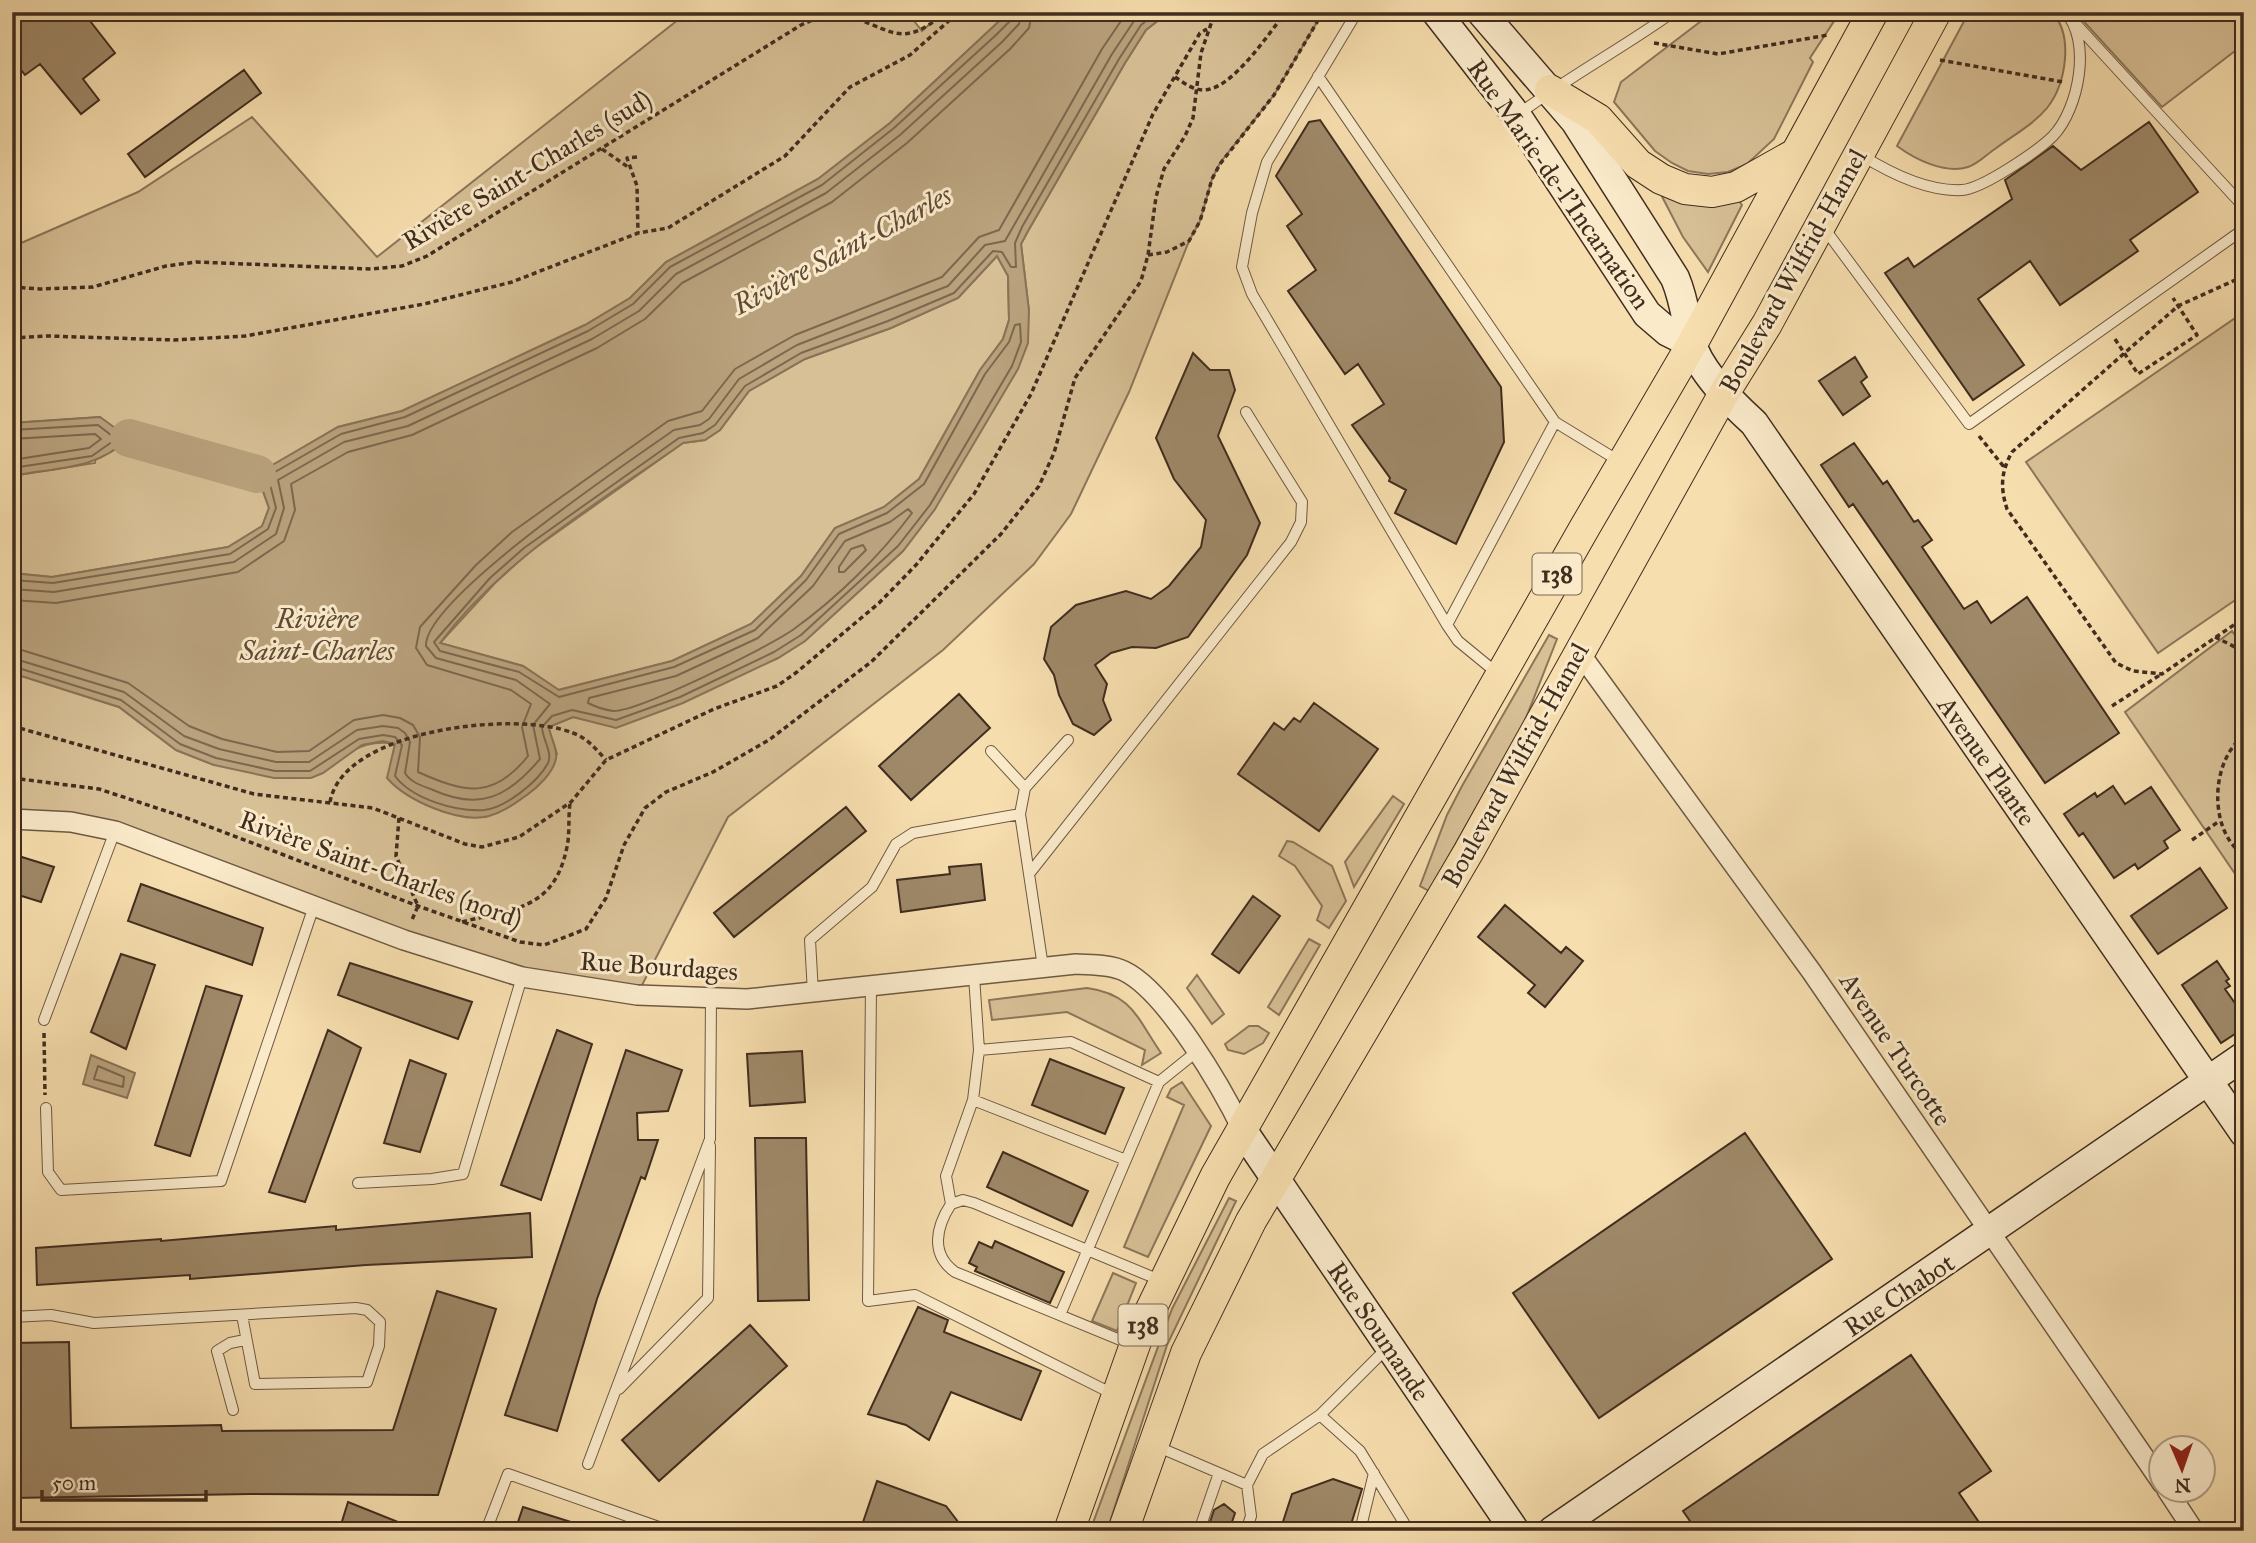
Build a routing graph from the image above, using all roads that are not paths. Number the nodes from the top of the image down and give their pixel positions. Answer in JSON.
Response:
{"nodes":[{"id":1,"x":1357,"y":12,"type":"edge"},
{"id":2,"x":1436,"y":12,"type":"edge"},
{"id":3,"x":1481,"y":12,"type":"edge"},
{"id":4,"x":1673,"y":12,"type":"edge"},
{"id":5,"x":1873,"y":12,"type":"edge"},
{"id":6,"x":1936,"y":12,"type":"edge"},
{"id":7,"x":2064,"y":12,"type":"edge"},
{"id":8,"x":2074,"y":22,"type":"junction"},
{"id":9,"x":1318,"y":76,"type":"junction"},
{"id":10,"x":1550,"y":90,"type":"junction"},
{"id":11,"x":1517,"y":116,"type":"junction"},
{"id":12,"x":1859,"y":154,"type":"junction"},
{"id":13,"x":1794,"y":155,"type":"junction"},
{"id":14,"x":2244,"y":207,"type":"edge"},
{"id":15,"x":1821,"y":224,"type":"junction"},
{"id":16,"x":2244,"y":229,"type":"edge"},
{"id":17,"x":1692,"y":344,"type":"junction"},
{"id":18,"x":1723,"y":395,"type":"junction"},
{"id":19,"x":1246,"y":412,"type":"dead end"},
{"id":20,"x":1555,"y":422,"type":"junction"},
{"id":21,"x":1622,"y":463,"type":"junction"},
{"id":22,"x":1447,"y":625,"type":"junction"},
{"id":23,"x":1579,"y":652,"type":"junction"},
{"id":24,"x":1500,"y":675,"type":"junction"},
{"id":25,"x":1068,"y":740,"type":"dead end"},
{"id":26,"x":991,"y":751,"type":"dead end"},
{"id":27,"x":1025,"y":788,"type":"junction"},
{"id":28,"x":1020,"y":814,"type":"junction"},
{"id":29,"x":12,"y":819,"type":"edge"},
{"id":30,"x":115,"y":831,"type":"junction"},
{"id":31,"x":1030,"y":874,"type":"junction"},
{"id":32,"x":314,"y":906,"type":"junction"},
{"id":33,"x":1043,"y":967,"type":"junction"},
{"id":34,"x":522,"y":976,"type":"junction"},
{"id":35,"x":974,"y":976,"type":"junction"},
{"id":36,"x":871,"y":987,"type":"junction"},
{"id":37,"x":813,"y":993,"type":"junction"},
{"id":38,"x":711,"y":998,"type":"junction"},
{"id":39,"x":44,"y":1020,"type":"road end"},
{"id":40,"x":979,"y":1050,"type":"junction"},
{"id":41,"x":1195,"y":1053,"type":"junction"},
{"id":42,"x":2244,"y":1056,"type":"edge"},
{"id":43,"x":2208,"y":1081,"type":"junction"},
{"id":44,"x":1159,"y":1082,"type":"junction"},
{"id":45,"x":973,"y":1100,"type":"junction"},
{"id":46,"x":46,"y":1108,"type":"road end"},
{"id":47,"x":1243,"y":1131,"type":"junction"},
{"id":48,"x":2244,"y":1133,"type":"edge"},
{"id":49,"x":710,"y":1139,"type":"junction"},
{"id":50,"x":1126,"y":1160,"type":"junction"},
{"id":51,"x":1274,"y":1178,"type":"junction"},
{"id":52,"x":358,"y":1183,"type":"dead end"},
{"id":53,"x":951,"y":1204,"type":"junction"},
{"id":54,"x":1990,"y":1233,"type":"junction"},
{"id":55,"x":1087,"y":1251,"type":"junction"},
{"id":56,"x":1163,"y":1282,"type":"junction"},
{"id":57,"x":242,"y":1315,"type":"junction"},
{"id":58,"x":1060,"y":1315,"type":"junction"},
{"id":59,"x":12,"y":1317,"type":"edge"},
{"id":60,"x":245,"y":1340,"type":"junction"},
{"id":61,"x":1135,"y":1346,"type":"junction"},
{"id":62,"x":1388,"y":1347,"type":"junction"},
{"id":63,"x":615,"y":1393,"type":"junction"},
{"id":64,"x":1115,"y":1395,"type":"junction"},
{"id":65,"x":233,"y":1410,"type":"dead end"},
{"id":66,"x":1320,"y":1415,"type":"junction"},
{"id":67,"x":1152,"y":1444,"type":"junction"},
{"id":68,"x":588,"y":1464,"type":"dead end"},
{"id":69,"x":2148,"y":1464,"type":"edge"},
{"id":70,"x":1219,"y":1473,"type":"junction"},
{"id":71,"x":1374,"y":1473,"type":"junction"},
{"id":72,"x":1247,"y":1485,"type":"junction"},
{"id":73,"x":2176,"y":1504,"type":"edge"},
{"id":74,"x":1203,"y":1526,"type":"edge"},
{"id":75,"x":486,"y":1531,"type":"edge"},
{"id":76,"x":670,"y":1531,"type":"edge"},
{"id":77,"x":1069,"y":1531,"type":"edge"},
{"id":78,"x":1123,"y":1531,"type":"edge"},
{"id":79,"x":1246,"y":1531,"type":"edge"},
{"id":80,"x":1360,"y":1531,"type":"edge"},
{"id":81,"x":1409,"y":1531,"type":"edge"},
{"id":82,"x":1515,"y":1531,"type":"edge"},
{"id":83,"x":1552,"y":1531,"type":"edge"},
{"id":84,"x":2194,"y":1531,"type":"edge"}],
"edges":[{"from":1,"to":9,"type":"lane"},
{"from":2,"to":11,"type":"street","name":"Rue Marie-de-l'Incarnation"},
{"from":3,"to":10,"type":"street","name":"Rue Marie-de-l'Incarnation"},
{"from":4,"to":10,"type":"lane"},
{"from":5,"to":13,"type":"main road","name":"Boulevard Wilfrid-Hamel","number":"138"},
{"from":6,"to":12,"type":"main road","name":"Boulevard Wilfrid-Hamel","number":"138"},
{"from":7,"to":8,"type":"lane"},
{"from":8,"to":12,"type":"lane"},
{"from":8,"to":14,"type":"lane"},
{"from":9,"to":20,"type":"lane"},
{"from":9,"to":22,"type":"lane"},
{"from":10,"to":11,"type":"lane"},
{"from":10,"to":13,"type":"main road"},
{"from":10,"to":17,"type":"street","name":"Rue Marie-de-l'Incarnation"},
{"from":11,"to":17,"type":"street","name":"Rue Marie-de-l'Incarnation"},
{"from":12,"to":15,"type":"main road","name":"Boulevard Wilfrid-Hamel","number":"138"},
{"from":13,"to":17,"type":"main road","name":"Boulevard Wilfrid-Hamel","number":"138"},
{"from":15,"to":16,"type":"lane"},
{"from":15,"to":18,"type":"main road","name":"Boulevard Wilfrid-Hamel","number":"138"},
{"from":17,"to":18,"type":"street","name":"Rue Marie-de-l'Incarnation"},
{"from":17,"to":21,"type":"main road","name":"Boulevard Wilfrid-Hamel","number":"138"},
{"from":18,"to":23,"type":"main road","name":"Boulevard Wilfrid-Hamel","number":"138"},
{"from":18,"to":43,"type":"street","name":"Avenue Plante"},
{"from":19,"to":31,"type":"lane"},
{"from":20,"to":21,"type":"lane"},
{"from":20,"to":22,"type":"lane"},
{"from":21,"to":24,"type":"main road","name":"Boulevard Wilfrid-Hamel","number":"138"},
{"from":22,"to":24,"type":"lane"},
{"from":23,"to":51,"type":"main road","name":"Boulevard Wilfrid-Hamel","number":"138"},
{"from":23,"to":54,"type":"street","name":"Avenue Turcotte"},
{"from":24,"to":47,"type":"main road","name":"Boulevard Wilfrid-Hamel","number":"138"},
{"from":25,"to":27,"type":"lane"},
{"from":26,"to":27,"type":"lane"},
{"from":27,"to":28,"type":"lane"},
{"from":28,"to":31,"type":"lane"},
{"from":28,"to":37,"type":"lane"},
{"from":29,"to":30,"type":"street","name":"Rue Bourdages"},
{"from":30,"to":32,"type":"street","name":"Rue Bourdages"},
{"from":30,"to":39,"type":"lane"},
{"from":31,"to":33,"type":"lane"},
{"from":32,"to":34,"type":"street","name":"Rue Bourdages"},
{"from":32,"to":46,"type":"lane"},
{"from":33,"to":35,"type":"street","name":"Rue Bourdages"},
{"from":33,"to":41,"type":"street","name":"Rue Bourdages"},
{"from":34,"to":38,"type":"street","name":"Rue Bourdages"},
{"from":34,"to":52,"type":"lane"},
{"from":35,"to":36,"type":"street","name":"Rue Bourdages"},
{"from":35,"to":40,"type":"lane"},
{"from":36,"to":37,"type":"street","name":"Rue Bourdages"},
{"from":36,"to":64,"type":"lane"},
{"from":37,"to":38,"type":"street","name":"Rue Bourdages"},
{"from":38,"to":49,"type":"lane"},
{"from":40,"to":44,"type":"lane"},
{"from":40,"to":45,"type":"lane"},
{"from":41,"to":44,"type":"lane"},
{"from":41,"to":47,"type":"street","name":"Rue Bourdages"},
{"from":42,"to":43,"type":"street","name":"Rue Chabot"},
{"from":43,"to":48,"type":"street","name":"Avenue Plante"},
{"from":43,"to":54,"type":"street","name":"Rue Chabot"},
{"from":44,"to":50,"type":"lane"},
{"from":45,"to":50,"type":"lane"},
{"from":45,"to":53,"type":"lane"},
{"from":47,"to":51,"type":"street","name":"Rue Soumande"},
{"from":47,"to":56,"type":"main road","name":"Boulevard Wilfrid-Hamel","number":"138"},
{"from":49,"to":63,"type":"lane"},
{"from":49,"to":63,"type":"lane"},
{"from":50,"to":55,"type":"lane"},
{"from":51,"to":62,"type":"street","name":"Rue Soumande"},
{"from":51,"to":67,"type":"main road","name":"Boulevard Wilfrid-Hamel","number":"138"},
{"from":53,"to":55,"type":"lane"},
{"from":53,"to":58,"type":"lane"},
{"from":54,"to":69,"type":"street","name":"Avenue Turcotte"},
{"from":54,"to":83,"type":"street","name":"Rue Chabot"},
{"from":55,"to":56,"type":"lane"},
{"from":55,"to":58,"type":"lane"},
{"from":56,"to":61,"type":"main road","name":"Boulevard Wilfrid-Hamel","number":"138"},
{"from":57,"to":59,"type":"lane"},
{"from":57,"to":60,"type":"lane"},
{"from":57,"to":60,"type":"lane"},
{"from":58,"to":61,"type":"lane"},
{"from":60,"to":65,"type":"lane"},
{"from":61,"to":64,"type":"main road","name":"Boulevard Wilfrid-Hamel","number":"138"},
{"from":62,"to":66,"type":"lane"},
{"from":62,"to":82,"type":"street","name":"Rue Soumande"},
{"from":63,"to":68,"type":"lane"},
{"from":64,"to":77,"type":"main road","name":"Boulevard Wilfrid-Hamel","number":"138"},
{"from":66,"to":71,"type":"lane"},
{"from":66,"to":72,"type":"lane"},
{"from":67,"to":70,"type":"lane"},
{"from":67,"to":78,"type":"main road","name":"Boulevard Wilfrid-Hamel","number":"138"},
{"from":70,"to":72,"type":"lane"},
{"from":70,"to":74,"type":"lane"},
{"from":71,"to":80,"type":"lane"},
{"from":71,"to":81,"type":"lane"},
{"from":72,"to":79,"type":"lane"},
{"from":73,"to":84,"type":"street"},
{"from":75,"to":76,"type":"lane"}]}
